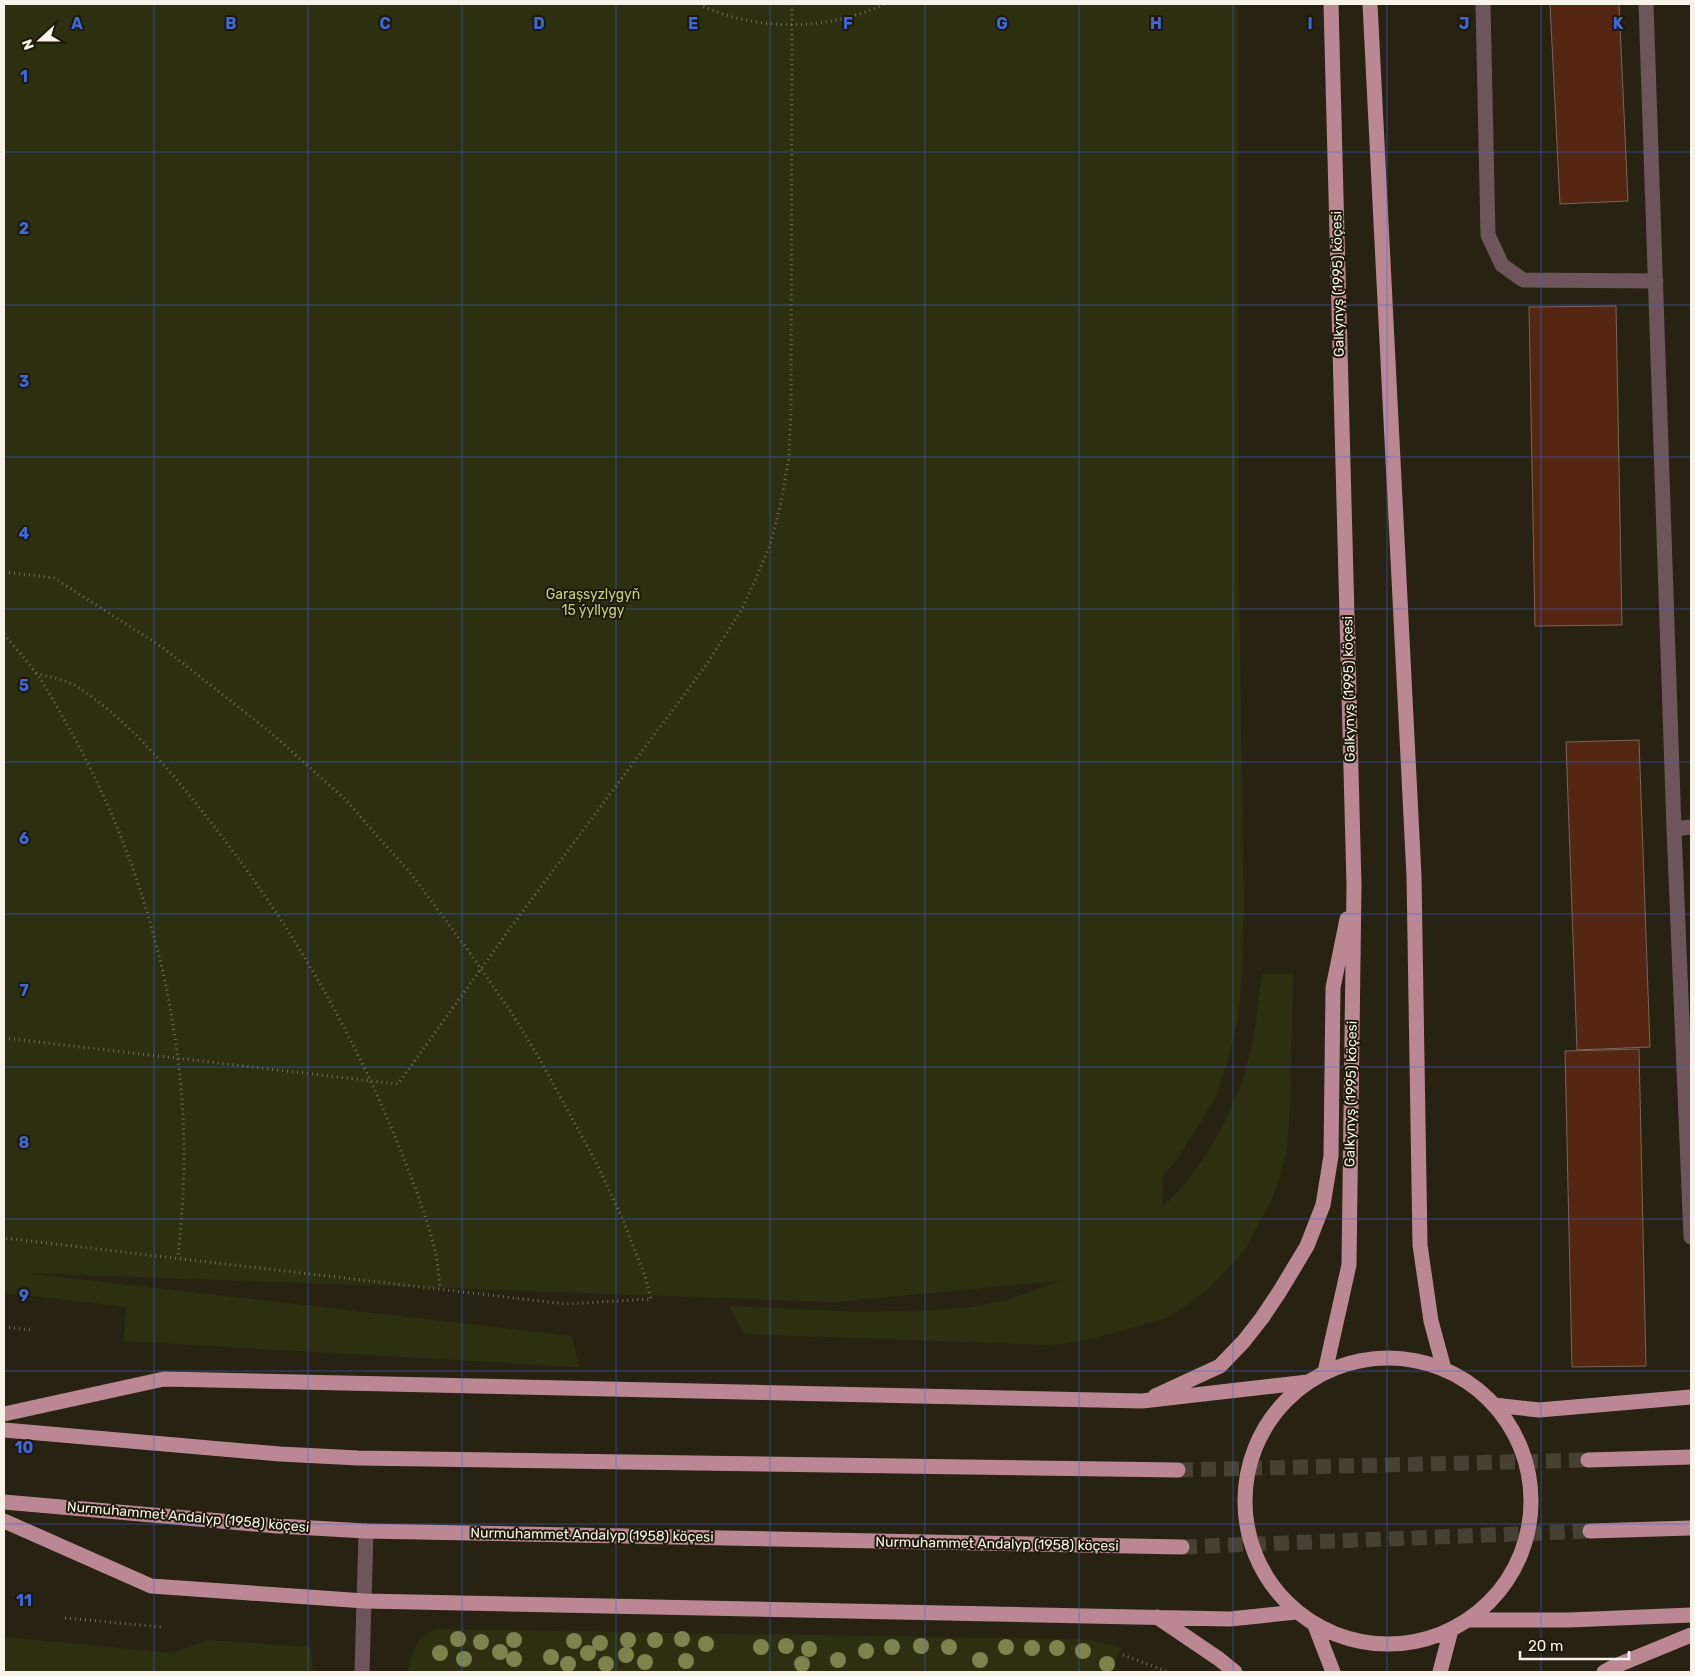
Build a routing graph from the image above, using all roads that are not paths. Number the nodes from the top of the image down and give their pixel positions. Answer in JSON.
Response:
{"nodes":[{"id":1,"x":1331,"y":4,"type":"edge"},
{"id":2,"x":1370,"y":4,"type":"edge"},
{"id":3,"x":1483,"y":4,"type":"edge"},
{"id":4,"x":1646,"y":4,"type":"edge"},
{"id":5,"x":1656,"y":281,"type":"junction"},
{"id":6,"x":1691,"y":827,"type":"edge"},
{"id":7,"x":1674,"y":829,"type":"junction"},
{"id":8,"x":1354,"y":885,"type":"junction"},
{"id":9,"x":1689,"y":1116,"type":"edge"},
{"id":10,"x":1691,"y":1237,"type":"edge"},
{"id":11,"x":1444,"y":1369,"type":"junction"},
{"id":12,"x":1325,"y":1372,"type":"junction"},
{"id":13,"x":1308,"y":1382,"type":"junction"},
{"id":14,"x":1691,"y":1397,"type":"edge"},
{"id":15,"x":1142,"y":1402,"type":"junction"},
{"id":16,"x":1494,"y":1404,"type":"junction"},
{"id":17,"x":4,"y":1414,"type":"edge"},
{"id":18,"x":4,"y":1430,"type":"edge"},
{"id":19,"x":1691,"y":1457,"type":"edge"},
{"id":20,"x":1588,"y":1460,"type":"tunnel mouth"},
{"id":21,"x":1178,"y":1470,"type":"tunnel mouth"},
{"id":22,"x":4,"y":1502,"type":"edge"},
{"id":23,"x":4,"y":1521,"type":"edge"},
{"id":24,"x":1691,"y":1528,"type":"edge"},
{"id":25,"x":366,"y":1530,"type":"junction"},
{"id":26,"x":1590,"y":1531,"type":"tunnel mouth"},
{"id":27,"x":1182,"y":1547,"type":"tunnel mouth"},
{"id":28,"x":365,"y":1601,"type":"junction"},
{"id":29,"x":1297,"y":1612,"type":"junction"},
{"id":30,"x":1691,"y":1615,"type":"edge"},
{"id":31,"x":1157,"y":1617,"type":"junction"},
{"id":32,"x":1469,"y":1620,"type":"junction"},
{"id":33,"x":1314,"y":1623,"type":"junction"},
{"id":34,"x":1451,"y":1630,"type":"junction"},
{"id":35,"x":1691,"y":1635,"type":"edge"},
{"id":36,"x":362,"y":1672,"type":"edge"},
{"id":37,"x":1235,"y":1672,"type":"edge"},
{"id":38,"x":1333,"y":1672,"type":"edge"},
{"id":39,"x":1440,"y":1672,"type":"edge"},
{"id":40,"x":1604,"y":1672,"type":"edge"}],
"edges":[{"from":1,"to":8,"type":"main road","name":"Galkynyş (1995) köçesi"},
{"from":2,"to":11,"type":"main road"},
{"from":3,"to":5,"type":"street"},
{"from":4,"to":5,"type":"street"},
{"from":5,"to":7,"type":"street"},
{"from":6,"to":7,"type":"street"},
{"from":7,"to":9,"type":"street"},
{"from":8,"to":12,"type":"main road","name":"Galkynyş (1995) köçesi"},
{"from":8,"to":15,"type":"main road"},
{"from":9,"to":10,"type":"street"},
{"from":11,"to":12,"type":"main road"},
{"from":11,"to":16,"type":"main road"},
{"from":12,"to":13,"type":"main road"},
{"from":13,"to":15,"type":"main road"},
{"from":13,"to":29,"type":"main road"},
{"from":14,"to":16,"type":"main road"},
{"from":15,"to":17,"type":"main road"},
{"from":16,"to":32,"type":"main road"},
{"from":18,"to":21,"type":"main road"},
{"from":19,"to":20,"type":"main road"},
{"from":22,"to":25,"type":"main road","name":"Nurmuhammet Andalyp (1958) köçesi"},
{"from":23,"to":28,"type":"main road"},
{"from":24,"to":26,"type":"main road"},
{"from":25,"to":27,"type":"main road","name":"Nurmuhammet Andalyp (1958) köçesi"},
{"from":25,"to":28,"type":"street"},
{"from":28,"to":31,"type":"main road"},
{"from":28,"to":36,"type":"street"},
{"from":29,"to":31,"type":"main road"},
{"from":29,"to":33,"type":"main road"},
{"from":30,"to":32,"type":"main road"},
{"from":31,"to":37,"type":"main road"},
{"from":32,"to":34,"type":"main road"},
{"from":33,"to":34,"type":"main road"},
{"from":33,"to":38,"type":"main road"},
{"from":34,"to":39,"type":"main road"},
{"from":35,"to":40,"type":"main road"}]}
